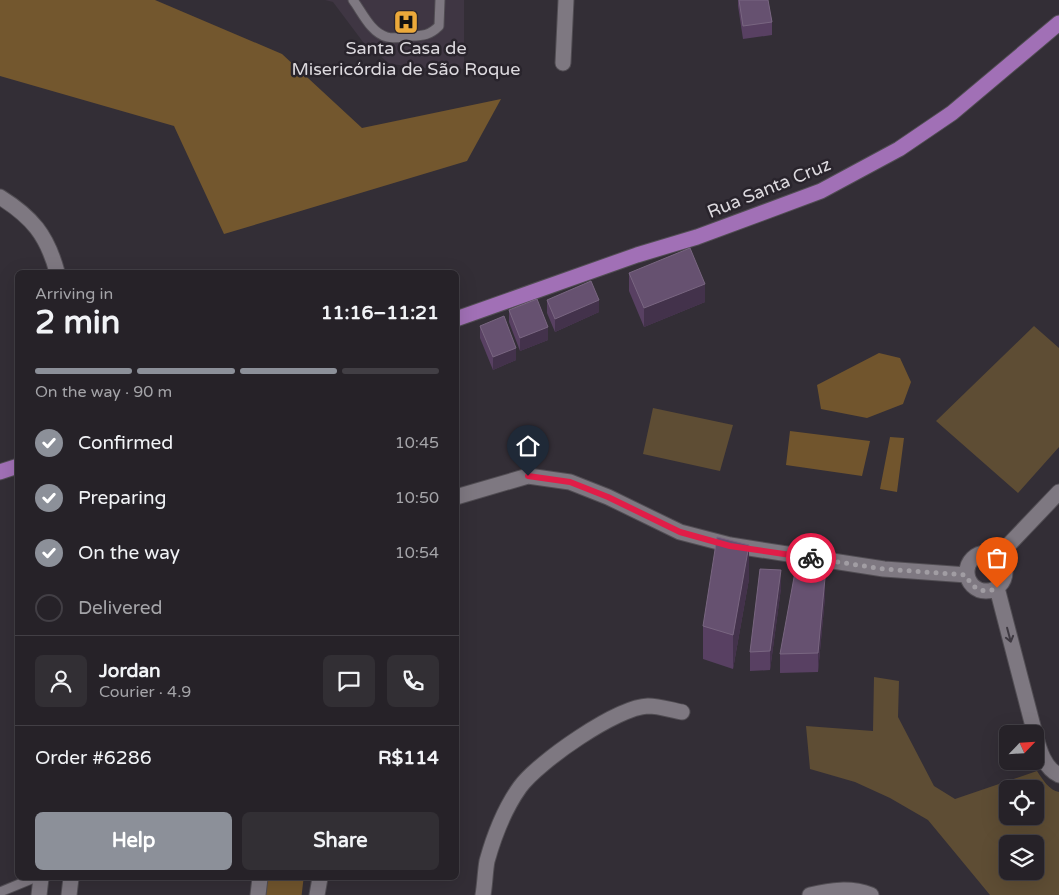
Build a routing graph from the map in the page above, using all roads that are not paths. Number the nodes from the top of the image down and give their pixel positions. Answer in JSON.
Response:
{"nodes":[{"id":1,"x":353,"y":0,"type":"edge"},
{"id":2,"x":440,"y":0,"type":"edge"},
{"id":3,"x":566,"y":0,"type":"edge"},
{"id":4,"x":1059,"y":23,"type":"edge"},
{"id":5,"x":563,"y":63,"type":"dead end"},
{"id":6,"x":0,"y":197,"type":"edge"},
{"id":7,"x":56,"y":270,"type":"edge"},
{"id":8,"x":459,"y":317,"type":"edge"},
{"id":9,"x":15,"y":467,"type":"edge"},
{"id":10,"x":0,"y":472,"type":"edge"},
{"id":11,"x":1059,"y":492,"type":"edge"},
{"id":12,"x":459,"y":496,"type":"edge"},
{"id":13,"x":998,"y":556,"type":"junction"},
{"id":14,"x":966,"y":575,"type":"junction"},
{"id":15,"x":997,"y":588,"type":"junction"},
{"id":16,"x":682,"y":712,"type":"dead end"},
{"id":17,"x":1033,"y":725,"type":"edge"},
{"id":18,"x":1044,"y":760,"type":"edge"},
{"id":19,"x":1059,"y":775,"type":"edge"},
{"id":20,"x":29,"y":880,"type":"edge"},
{"id":21,"x":41,"y":880,"type":"edge"},
{"id":22,"x":70,"y":880,"type":"edge"},
{"id":23,"x":260,"y":880,"type":"edge"},
{"id":24,"x":320,"y":880,"type":"edge"},
{"id":25,"x":0,"y":892,"type":"edge"},
{"id":26,"x":39,"y":895,"type":"edge"},
{"id":27,"x":69,"y":895,"type":"edge"},
{"id":28,"x":258,"y":895,"type":"edge"},
{"id":29,"x":317,"y":895,"type":"edge"},
{"id":30,"x":483,"y":895,"type":"edge"},
{"id":31,"x":810,"y":895,"type":"edge"},
{"id":32,"x":871,"y":895,"type":"edge"}],
"edges":[{"from":1,"to":2,"type":"lane"},
{"from":3,"to":5,"type":"street"},
{"from":4,"to":8,"type":"main road","name":"Rua Santa Cruz"},
{"from":6,"to":7,"type":"street"},
{"from":9,"to":10,"type":"main road"},
{"from":11,"to":13,"type":"street"},
{"from":12,"to":14,"type":"street"},
{"from":13,"to":14,"type":"street"},
{"from":13,"to":15,"type":"street"},
{"from":14,"to":15,"type":"street"},
{"from":15,"to":17,"type":"street","one_way":true},
{"from":16,"to":30,"type":"street"},
{"from":18,"to":19,"type":"street"},
{"from":20,"to":25,"type":"lane"},
{"from":21,"to":26,"type":"street"},
{"from":22,"to":27,"type":"street"},
{"from":23,"to":28,"type":"street"},
{"from":24,"to":29,"type":"street"},
{"from":31,"to":32,"type":"street"}]}
